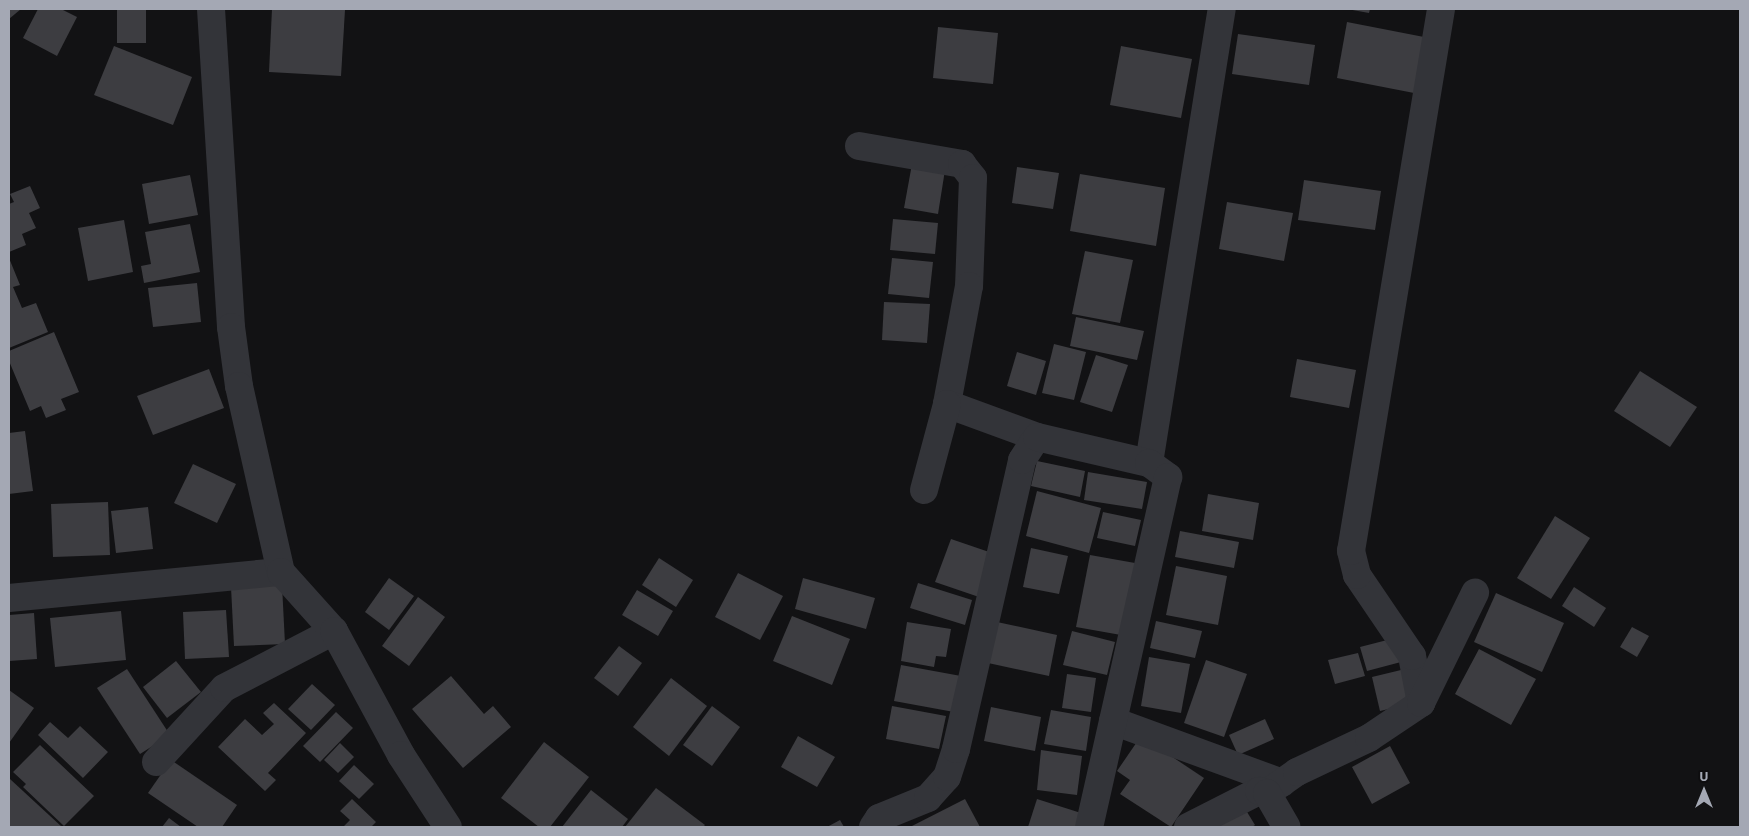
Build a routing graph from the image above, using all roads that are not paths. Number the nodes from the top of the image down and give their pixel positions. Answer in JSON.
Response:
{"nodes":[{"id":1,"x":211,"y":9,"type":"edge"},
{"id":2,"x":1222,"y":9,"type":"edge"},
{"id":3,"x":1441,"y":9,"type":"edge"},
{"id":4,"x":859,"y":146,"type":"dead end"},
{"id":5,"x":947,"y":404,"type":"junction"},
{"id":6,"x":1037,"y":437,"type":"junction"},
{"id":7,"x":1149,"y":463,"type":"junction"},
{"id":8,"x":924,"y":490,"type":"dead end"},
{"id":9,"x":281,"y":572,"type":"junction"},
{"id":10,"x":1475,"y":593,"type":"dead end"},
{"id":11,"x":9,"y":598,"type":"edge"},
{"id":12,"x":334,"y":631,"type":"junction"},
{"id":13,"x":1421,"y":703,"type":"junction"},
{"id":14,"x":1113,"y":721,"type":"junction"},
{"id":15,"x":156,"y":762,"type":"dead end"},
{"id":16,"x":1274,"y":788,"type":"junction"},
{"id":17,"x":448,"y":827,"type":"edge"},
{"id":18,"x":873,"y":827,"type":"edge"},
{"id":19,"x":1089,"y":827,"type":"edge"},
{"id":20,"x":1188,"y":827,"type":"edge"},
{"id":21,"x":1287,"y":827,"type":"edge"}],
"edges":[{"from":1,"to":9,"type":"street"},
{"from":2,"to":7,"type":"street"},
{"from":3,"to":13,"type":"street"},
{"from":4,"to":5,"type":"street"},
{"from":5,"to":6,"type":"street"},
{"from":5,"to":8,"type":"street"},
{"from":6,"to":7,"type":"street"},
{"from":6,"to":18,"type":"street"},
{"from":7,"to":14,"type":"street"},
{"from":9,"to":11,"type":"street"},
{"from":9,"to":12,"type":"street"},
{"from":10,"to":13,"type":"street"},
{"from":12,"to":15,"type":"street"},
{"from":12,"to":17,"type":"street"},
{"from":13,"to":16,"type":"street"},
{"from":14,"to":16,"type":"street"},
{"from":14,"to":19,"type":"street"},
{"from":16,"to":20,"type":"street"},
{"from":16,"to":21,"type":"street"}]}
